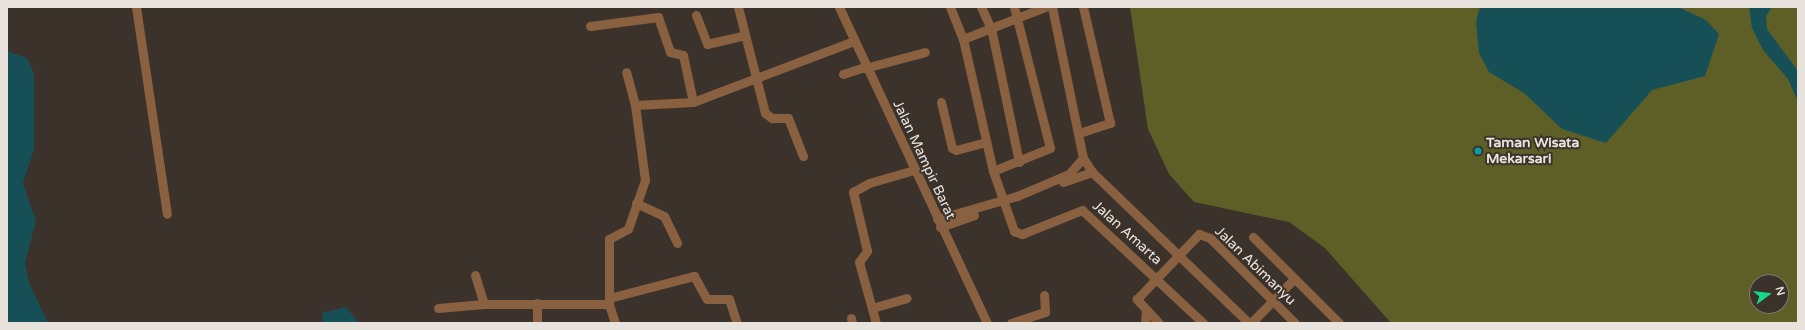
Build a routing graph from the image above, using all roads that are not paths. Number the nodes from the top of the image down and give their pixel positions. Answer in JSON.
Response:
{"nodes":[{"id":1,"x":136,"y":7,"type":"edge"},
{"id":2,"x":738,"y":7,"type":"edge"},
{"id":3,"x":839,"y":7,"type":"edge"},
{"id":4,"x":950,"y":7,"type":"edge"},
{"id":5,"x":981,"y":7,"type":"edge"},
{"id":6,"x":1014,"y":7,"type":"edge"},
{"id":7,"x":1045,"y":7,"type":"edge"},
{"id":8,"x":1052,"y":7,"type":"edge"},
{"id":9,"x":1083,"y":7,"type":"edge"},
{"id":10,"x":696,"y":15,"type":"dead end"},
{"id":11,"x":1019,"y":19,"type":"junction"},
{"id":12,"x":590,"y":26,"type":"dead end"},
{"id":13,"x":991,"y":28,"type":"junction"},
{"id":14,"x":743,"y":36,"type":"junction"},
{"id":15,"x":963,"y":38,"type":"junction"},
{"id":16,"x":854,"y":41,"type":"junction"},
{"id":17,"x":926,"y":52,"type":"dead end"},
{"id":18,"x":865,"y":68,"type":"junction"},
{"id":19,"x":626,"y":72,"type":"dead end"},
{"id":20,"x":843,"y":74,"type":"dead end"},
{"id":21,"x":756,"y":76,"type":"junction"},
{"id":22,"x":693,"y":102,"type":"junction"},
{"id":23,"x":941,"y":102,"type":"dead end"},
{"id":24,"x":635,"y":105,"type":"junction"},
{"id":25,"x":1079,"y":133,"type":"junction"},
{"id":26,"x":985,"y":142,"type":"junction"},
{"id":27,"x":803,"y":156,"type":"dead end"},
{"id":28,"x":1083,"y":158,"type":"junction"},
{"id":29,"x":1019,"y":162,"type":"junction"},
{"id":30,"x":914,"y":170,"type":"junction"},
{"id":31,"x":993,"y":172,"type":"junction"},
{"id":32,"x":1092,"y":172,"type":"junction"},
{"id":33,"x":1070,"y":176,"type":"junction"},
{"id":34,"x":636,"y":204,"type":"junction"},
{"id":35,"x":1005,"y":204,"type":"junction"},
{"id":36,"x":167,"y":214,"type":"dead end"},
{"id":37,"x":939,"y":223,"type":"junction"},
{"id":38,"x":1253,"y":237,"type":"dead end"},
{"id":39,"x":677,"y":243,"type":"dead end"},
{"id":40,"x":1178,"y":253,"type":"junction"},
{"id":41,"x":475,"y":275,"type":"dead end"},
{"id":42,"x":1155,"y":278,"type":"junction"},
{"id":43,"x":1294,"y":279,"type":"junction"},
{"id":44,"x":1044,"y":295,"type":"dead end"},
{"id":45,"x":907,"y":298,"type":"dead end"},
{"id":46,"x":609,"y":301,"type":"junction"},
{"id":47,"x":1272,"y":301,"type":"junction"},
{"id":48,"x":537,"y":303,"type":"junction"},
{"id":49,"x":484,"y":304,"type":"junction"},
{"id":50,"x":438,"y":308,"type":"dead end"},
{"id":51,"x":872,"y":308,"type":"junction"},
{"id":52,"x":1146,"y":310,"type":"junction"},
{"id":53,"x":537,"y":323,"type":"edge"},
{"id":54,"x":615,"y":323,"type":"edge"},
{"id":55,"x":737,"y":323,"type":"edge"},
{"id":56,"x":876,"y":323,"type":"edge"},
{"id":57,"x":987,"y":323,"type":"edge"},
{"id":58,"x":1012,"y":323,"type":"edge"},
{"id":59,"x":1145,"y":323,"type":"edge"},
{"id":60,"x":1159,"y":323,"type":"edge"},
{"id":61,"x":1203,"y":323,"type":"edge"},
{"id":62,"x":1250,"y":323,"type":"edge"},
{"id":63,"x":1295,"y":323,"type":"edge"},
{"id":64,"x":1339,"y":323,"type":"edge"}],
"edges":[{"from":1,"to":36,"type":"street"},
{"from":2,"to":14,"type":"street"},
{"from":3,"to":16,"type":"street","name":"Jalan Mampir Barat"},
{"from":4,"to":15,"type":"street"},
{"from":5,"to":13,"type":"street"},
{"from":6,"to":11,"type":"street"},
{"from":7,"to":11,"type":"street"},
{"from":8,"to":25,"type":"street"},
{"from":9,"to":25,"type":"street"},
{"from":10,"to":14,"type":"street"},
{"from":11,"to":13,"type":"street"},
{"from":11,"to":29,"type":"street"},
{"from":12,"to":22,"type":"street"},
{"from":13,"to":15,"type":"street"},
{"from":13,"to":29,"type":"street"},
{"from":14,"to":21,"type":"street"},
{"from":15,"to":26,"type":"street"},
{"from":16,"to":18,"type":"street","name":"Jalan Mampir Barat"},
{"from":16,"to":21,"type":"street"},
{"from":17,"to":18,"type":"street"},
{"from":18,"to":20,"type":"street"},
{"from":18,"to":30,"type":"street","name":"Jalan Mampir Barat"},
{"from":19,"to":24,"type":"street"},
{"from":21,"to":22,"type":"street"},
{"from":21,"to":27,"type":"street"},
{"from":22,"to":24,"type":"street"},
{"from":23,"to":26,"type":"street"},
{"from":24,"to":34,"type":"street"},
{"from":25,"to":28,"type":"street"},
{"from":26,"to":31,"type":"street"},
{"from":28,"to":32,"type":"street"},
{"from":28,"to":33,"type":"street"},
{"from":29,"to":31,"type":"street"},
{"from":30,"to":37,"type":"street","name":"Jalan Mampir Barat"},
{"from":30,"to":51,"type":"street"},
{"from":31,"to":35,"type":"street"},
{"from":32,"to":33,"type":"street"},
{"from":32,"to":40,"type":"street"},
{"from":33,"to":35,"type":"street"},
{"from":34,"to":39,"type":"street"},
{"from":34,"to":46,"type":"street"},
{"from":35,"to":37,"type":"street"},
{"from":35,"to":42,"type":"street","name":"Jalan Amarta"},
{"from":37,"to":57,"type":"street","name":"Jalan Mampir Barat"},
{"from":38,"to":43,"type":"street"},
{"from":40,"to":42,"type":"street"},
{"from":40,"to":47,"type":"street","name":"Jalan Abimanyu"},
{"from":40,"to":62,"type":"street"},
{"from":41,"to":49,"type":"street"},
{"from":42,"to":52,"type":"street"},
{"from":42,"to":61,"type":"street"},
{"from":43,"to":47,"type":"street"},
{"from":43,"to":64,"type":"street"},
{"from":44,"to":58,"type":"street"},
{"from":45,"to":51,"type":"street"},
{"from":46,"to":48,"type":"street"},
{"from":46,"to":54,"type":"street"},
{"from":46,"to":55,"type":"street"},
{"from":47,"to":62,"type":"street"},
{"from":47,"to":63,"type":"street","name":"Jalan Abimanyu"},
{"from":48,"to":49,"type":"street"},
{"from":48,"to":53,"type":"street"},
{"from":49,"to":50,"type":"street"},
{"from":51,"to":56,"type":"street"},
{"from":52,"to":59,"type":"street"},
{"from":52,"to":60,"type":"street"}]}
